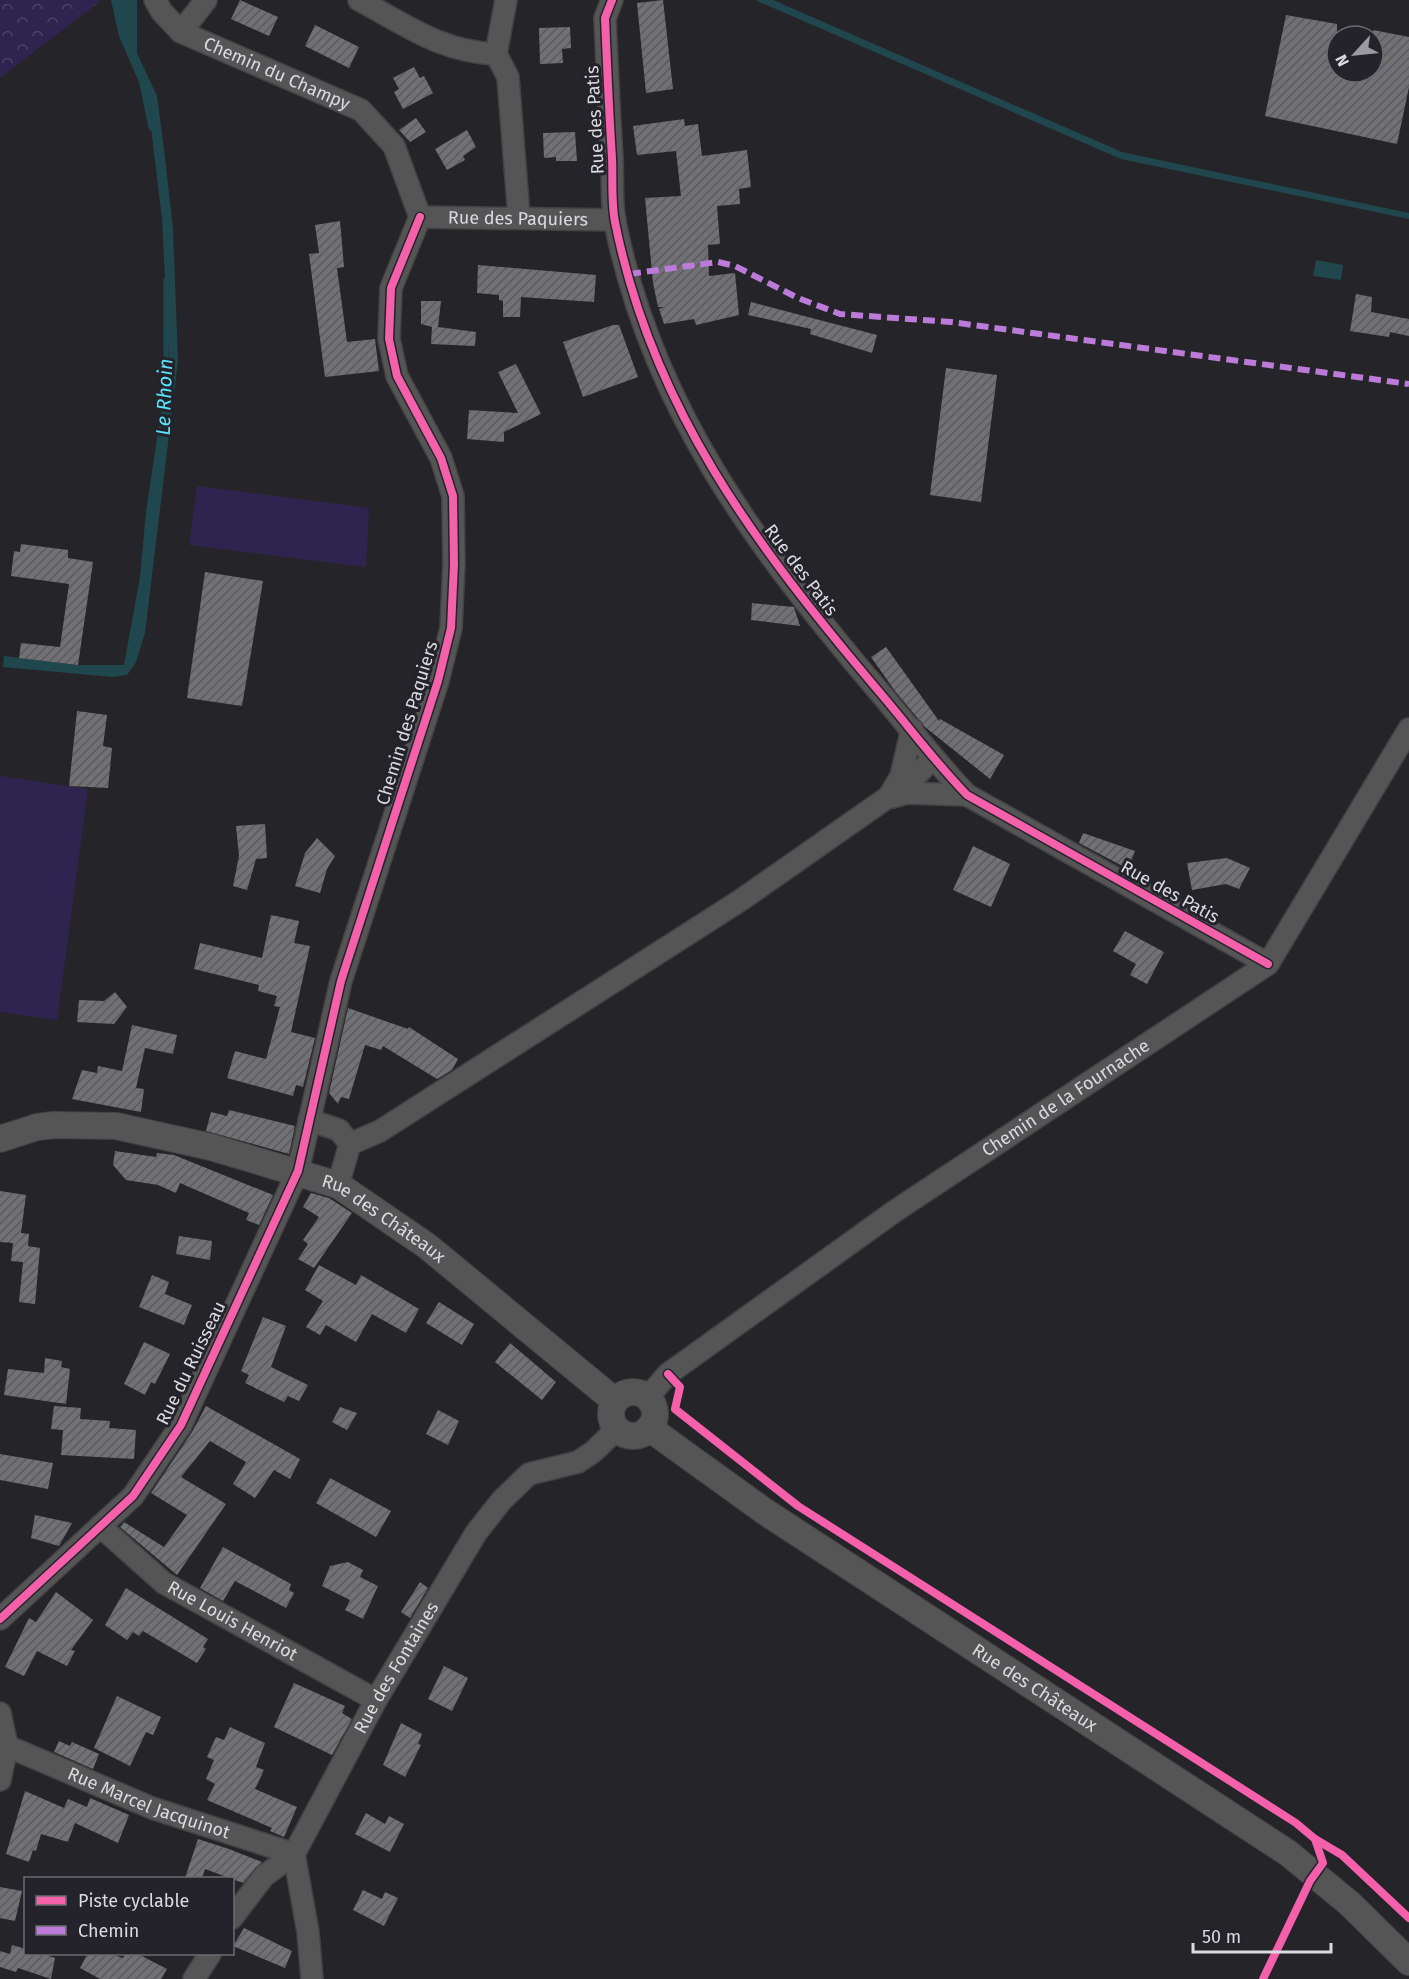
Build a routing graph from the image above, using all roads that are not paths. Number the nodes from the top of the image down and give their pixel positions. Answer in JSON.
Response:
{"nodes":[{"id":1,"x":155,"y":0,"type":"edge"},
{"id":2,"x":206,"y":0,"type":"edge"},
{"id":3,"x":359,"y":0,"type":"edge"},
{"id":4,"x":506,"y":0,"type":"edge"},
{"id":5,"x":612,"y":0,"type":"edge"},
{"id":6,"x":181,"y":32,"type":"junction"},
{"id":7,"x":496,"y":54,"type":"junction"},
{"id":8,"x":519,"y":217,"type":"junction"},
{"id":9,"x":420,"y":218,"type":"junction"},
{"id":10,"x":615,"y":220,"type":"junction"},
{"id":11,"x":912,"y":729,"type":"junction"},
{"id":12,"x":1409,"y":729,"type":"edge"},
{"id":13,"x":932,"y":759,"type":"junction"},
{"id":14,"x":967,"y":795,"type":"junction"},
{"id":15,"x":887,"y":799,"type":"junction"},
{"id":16,"x":1268,"y":964,"type":"junction"},
{"id":17,"x":309,"y":1120,"type":"junction"},
{"id":18,"x":0,"y":1139,"type":"edge"},
{"id":19,"x":350,"y":1144,"type":"junction"},
{"id":20,"x":298,"y":1171,"type":"junction"},
{"id":21,"x":338,"y":1185,"type":"junction"},
{"id":22,"x":647,"y":1398,"type":"junction"},
{"id":23,"x":615,"y":1401,"type":"junction"},
{"id":24,"x":649,"y":1428,"type":"junction"},
{"id":25,"x":617,"y":1429,"type":"junction"},
{"id":26,"x":100,"y":1526,"type":"junction"},
{"id":27,"x":0,"y":1619,"type":"edge"},
{"id":28,"x":376,"y":1700,"type":"junction"},
{"id":29,"x":0,"y":1713,"type":"edge"},
{"id":30,"x":7,"y":1746,"type":"junction"},
{"id":31,"x":0,"y":1780,"type":"edge"},
{"id":32,"x":294,"y":1854,"type":"junction"},
{"id":33,"x":234,"y":1915,"type":"edge"},
{"id":34,"x":209,"y":1955,"type":"edge"},
{"id":35,"x":1409,"y":1962,"type":"edge"},
{"id":36,"x":194,"y":1979,"type":"edge"},
{"id":37,"x":312,"y":1979,"type":"edge"}],
"edges":[{"from":1,"to":6,"type":"street","name":"Chemin du Champy"},
{"from":2,"to":6,"type":"street"},
{"from":3,"to":7,"type":"street"},
{"from":4,"to":7,"type":"street"},
{"from":5,"to":10,"type":"street","name":"Rue des Patis"},
{"from":6,"to":9,"type":"street","name":"Chemin du Champy"},
{"from":7,"to":8,"type":"street"},
{"from":8,"to":9,"type":"street","name":"Rue des Paquiers"},
{"from":8,"to":10,"type":"street","name":"Rue des Paquiers"},
{"from":9,"to":17,"type":"street","name":"Chemin des Paquiers"},
{"from":10,"to":11,"type":"street","name":"Rue des Patis"},
{"from":11,"to":13,"type":"street","name":"Rue des Patis"},
{"from":11,"to":15,"type":"street"},
{"from":12,"to":16,"type":"street","name":"Chemin de la Fournache"},
{"from":13,"to":14,"type":"street","name":"Rue des Patis"},
{"from":13,"to":15,"type":"street"},
{"from":14,"to":15,"type":"street"},
{"from":14,"to":16,"type":"street","name":"Rue des Patis"},
{"from":15,"to":19,"type":"street"},
{"from":16,"to":22,"type":"street","name":"Chemin de la Fournache"},
{"from":17,"to":19,"type":"street"},
{"from":17,"to":20,"type":"street","name":"Chemin des Paquiers"},
{"from":18,"to":20,"type":"street","name":"Rue des Châteaux"},
{"from":19,"to":21,"type":"street"},
{"from":20,"to":21,"type":"street","name":"Rue des Châteaux"},
{"from":20,"to":26,"type":"street","name":"Rue du Ruisseau"},
{"from":21,"to":23,"type":"street","name":"Rue des Châteaux"},
{"from":22,"to":23,"type":"street"},
{"from":22,"to":24,"type":"street"},
{"from":23,"to":25,"type":"street"},
{"from":24,"to":25,"type":"street"},
{"from":24,"to":35,"type":"street","name":"Rue des Châteaux"},
{"from":25,"to":28,"type":"street","name":"Rue des Fontaines"},
{"from":26,"to":27,"type":"street","name":"Rue du Ruisseau"},
{"from":26,"to":28,"type":"street","name":"Rue Louis Henriot"},
{"from":28,"to":32,"type":"street","name":"Rue des Fontaines"},
{"from":29,"to":30,"type":"street"},
{"from":30,"to":31,"type":"street"},
{"from":30,"to":32,"type":"street","name":"Rue Marcel Jacquinot"},
{"from":32,"to":33,"type":"street"},
{"from":32,"to":37,"type":"street"},
{"from":34,"to":36,"type":"street"}]}
